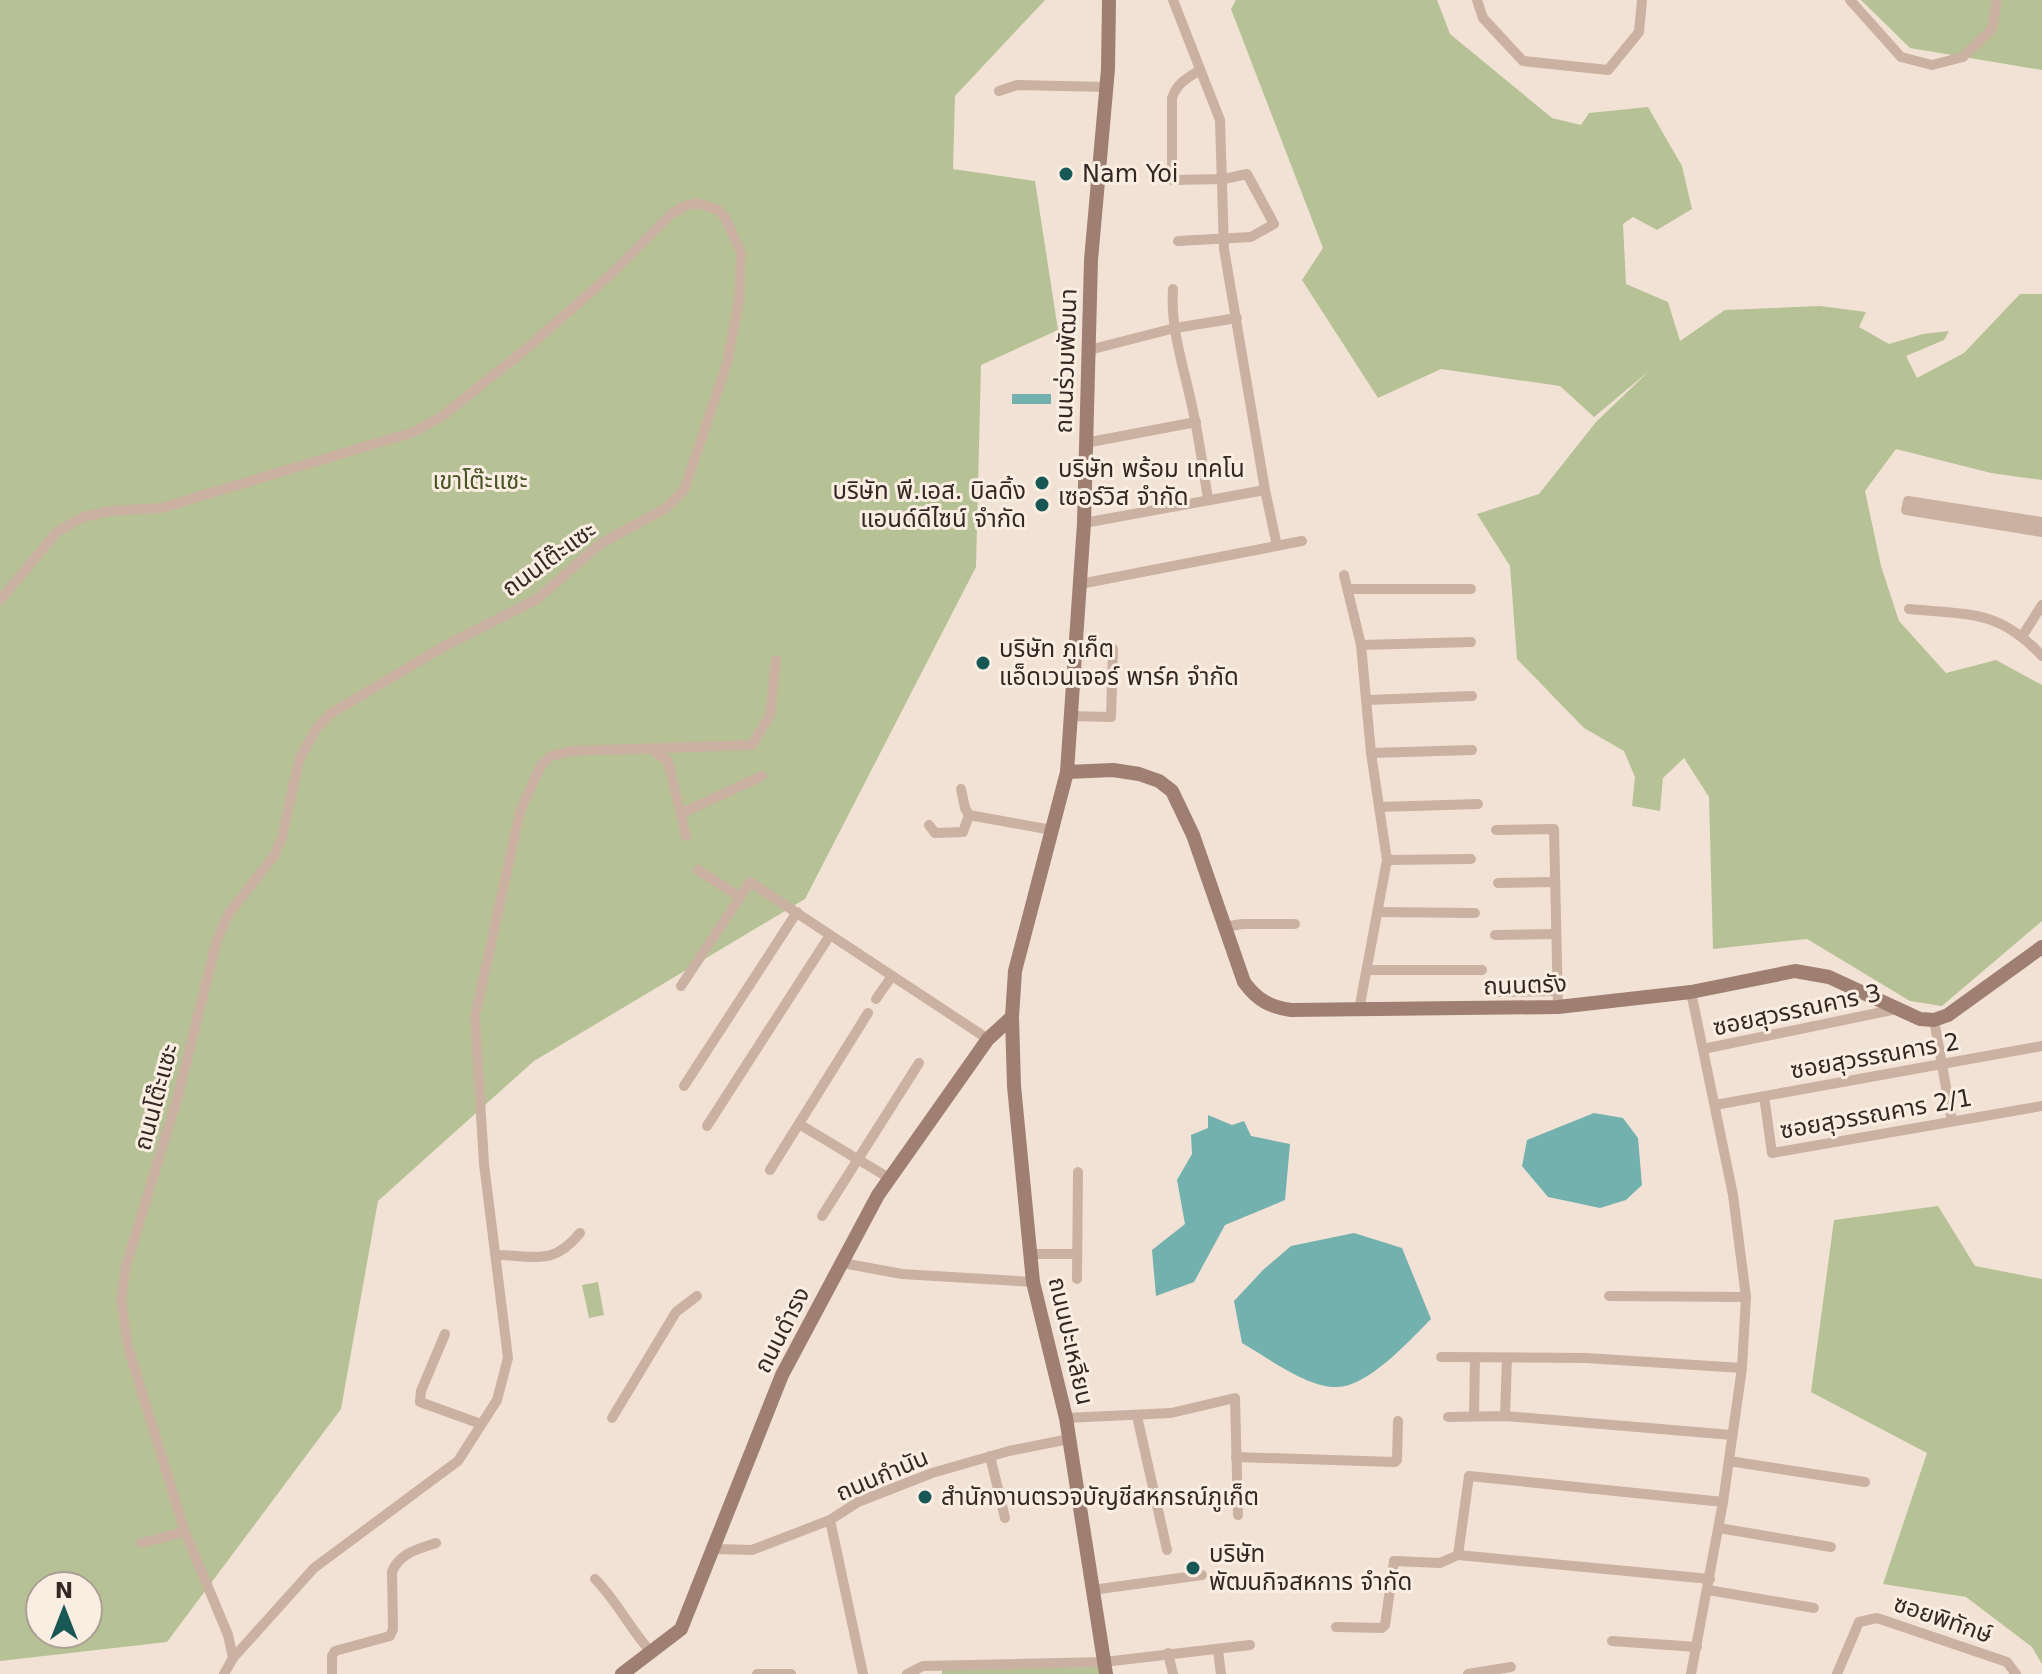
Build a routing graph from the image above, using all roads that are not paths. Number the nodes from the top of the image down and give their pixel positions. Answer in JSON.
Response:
{"nodes":[{"id":1,"x":1109,"y":0,"type":"edge"},
{"id":2,"x":1173,"y":0,"type":"edge"},
{"id":3,"x":1477,"y":0,"type":"edge"},
{"id":4,"x":1642,"y":0,"type":"edge"},
{"id":5,"x":1850,"y":0,"type":"edge"},
{"id":6,"x":1997,"y":0,"type":"edge"},
{"id":7,"x":1200,"y":70,"type":"junction"},
{"id":8,"x":1107,"y":87,"type":"junction"},
{"id":9,"x":999,"y":91,"type":"dead end"},
{"id":10,"x":1224,"y":179,"type":"junction"},
{"id":11,"x":1224,"y":240,"type":"junction"},
{"id":12,"x":1178,"y":241,"type":"dead end"},
{"id":13,"x":1173,"y":289,"type":"dead end"},
{"id":14,"x":1237,"y":318,"type":"junction"},
{"id":15,"x":1175,"y":328,"type":"junction"},
{"id":16,"x":1089,"y":350,"type":"junction"},
{"id":17,"x":1196,"y":422,"type":"junction"},
{"id":18,"x":1085,"y":443,"type":"junction"},
{"id":19,"x":1265,"y":490,"type":"junction"},
{"id":20,"x":1208,"y":499,"type":"junction"},
{"id":21,"x":2042,"y":522,"type":"edge"},
{"id":22,"x":1084,"y":523,"type":"junction"},
{"id":23,"x":2042,"y":532,"type":"edge"},
{"id":24,"x":1302,"y":541,"type":"dead end"},
{"id":25,"x":1277,"y":546,"type":"junction"},
{"id":26,"x":1344,"y":575,"type":"dead end"},
{"id":27,"x":1080,"y":584,"type":"junction"},
{"id":28,"x":1348,"y":589,"type":"junction"},
{"id":29,"x":1471,"y":589,"type":"dead end"},
{"id":30,"x":0,"y":600,"type":"edge"},
{"id":31,"x":2042,"y":605,"type":"edge"},
{"id":32,"x":1909,"y":609,"type":"dead end"},
{"id":33,"x":2023,"y":635,"type":"junction"},
{"id":34,"x":1471,"y":642,"type":"dead end"},
{"id":35,"x":1361,"y":645,"type":"junction"},
{"id":36,"x":1074,"y":648,"type":"junction"},
{"id":37,"x":2042,"y":656,"type":"edge"},
{"id":38,"x":776,"y":660,"type":"dead end"},
{"id":39,"x":1472,"y":696,"type":"dead end"},
{"id":40,"x":1367,"y":700,"type":"junction"},
{"id":41,"x":1069,"y":716,"type":"junction"},
{"id":42,"x":653,"y":750,"type":"junction"},
{"id":43,"x":1472,"y":750,"type":"dead end"},
{"id":44,"x":1371,"y":753,"type":"junction"},
{"id":45,"x":1067,"y":772,"type":"junction"},
{"id":46,"x":762,"y":776,"type":"dead end"},
{"id":47,"x":961,"y":789,"type":"dead end"},
{"id":48,"x":1478,"y":804,"type":"dead end"},
{"id":49,"x":1379,"y":807,"type":"junction"},
{"id":50,"x":682,"y":813,"type":"junction"},
{"id":51,"x":969,"y":815,"type":"junction"},
{"id":52,"x":929,"y":825,"type":"dead end"},
{"id":53,"x":1052,"y":830,"type":"junction"},
{"id":54,"x":1496,"y":830,"type":"dead end"},
{"id":55,"x":686,"y":836,"type":"dead end"},
{"id":56,"x":1471,"y":859,"type":"dead end"},
{"id":57,"x":1387,"y":860,"type":"junction"},
{"id":58,"x":698,"y":870,"type":"dead end"},
{"id":59,"x":1555,"y":882,"type":"junction"},
{"id":60,"x":1498,"y":883,"type":"dead end"},
{"id":61,"x":740,"y":897,"type":"junction"},
{"id":62,"x":797,"y":912,"type":"junction"},
{"id":63,"x":1378,"y":912,"type":"junction"},
{"id":64,"x":1475,"y":913,"type":"dead end"},
{"id":65,"x":1295,"y":924,"type":"dead end"},
{"id":66,"x":1223,"y":927,"type":"junction"},
{"id":67,"x":1556,"y":934,"type":"junction"},
{"id":68,"x":830,"y":935,"type":"junction"},
{"id":69,"x":1495,"y":935,"type":"dead end"},
{"id":70,"x":2042,"y":947,"type":"edge"},
{"id":71,"x":1367,"y":970,"type":"junction"},
{"id":72,"x":1482,"y":970,"type":"dead end"},
{"id":73,"x":892,"y":976,"type":"junction"},
{"id":74,"x":681,"y":986,"type":"dead end"},
{"id":75,"x":1558,"y":991,"type":"junction"},
{"id":76,"x":1498,"y":992,"type":"dead end"},
{"id":77,"x":1691,"y":992,"type":"junction"},
{"id":78,"x":876,"y":999,"type":"dead end"},
{"id":79,"x":1558,"y":1007,"type":"junction"},
{"id":80,"x":1898,"y":1009,"type":"junction"},
{"id":81,"x":1359,"y":1010,"type":"junction"},
{"id":82,"x":868,"y":1013,"type":"dead end"},
{"id":83,"x":1012,"y":1017,"type":"junction"},
{"id":84,"x":1934,"y":1020,"type":"junction"},
{"id":85,"x":988,"y":1039,"type":"junction"},
{"id":86,"x":2042,"y":1046,"type":"edge"},
{"id":87,"x":1703,"y":1049,"type":"junction"},
{"id":88,"x":919,"y":1063,"type":"dead end"},
{"id":89,"x":1941,"y":1064,"type":"junction"},
{"id":90,"x":684,"y":1086,"type":"dead end"},
{"id":91,"x":1764,"y":1096,"type":"junction"},
{"id":92,"x":1715,"y":1105,"type":"junction"},
{"id":93,"x":2042,"y":1106,"type":"edge"},
{"id":94,"x":1952,"y":1121,"type":"junction"},
{"id":95,"x":799,"y":1124,"type":"junction"},
{"id":96,"x":707,"y":1126,"type":"dead end"},
{"id":97,"x":857,"y":1160,"type":"junction"},
{"id":98,"x":770,"y":1170,"type":"dead end"},
{"id":99,"x":1078,"y":1172,"type":"dead end"},
{"id":100,"x":889,"y":1178,"type":"junction"},
{"id":101,"x":822,"y":1216,"type":"dead end"},
{"id":102,"x":580,"y":1233,"type":"dead end"},
{"id":103,"x":1030,"y":1254,"type":"junction"},
{"id":104,"x":1076,"y":1254,"type":"junction"},
{"id":105,"x":496,"y":1255,"type":"junction"},
{"id":106,"x":842,"y":1263,"type":"junction"},
{"id":107,"x":1077,"y":1279,"type":"dead end"},
{"id":108,"x":1033,"y":1282,"type":"junction"},
{"id":109,"x":697,"y":1296,"type":"dead end"},
{"id":110,"x":1609,"y":1296,"type":"dead end"},
{"id":111,"x":1746,"y":1297,"type":"junction"},
{"id":112,"x":445,"y":1334,"type":"dead end"},
{"id":113,"x":1441,"y":1357,"type":"dead end"},
{"id":114,"x":1475,"y":1358,"type":"junction"},
{"id":115,"x":1507,"y":1358,"type":"junction"},
{"id":116,"x":1742,"y":1368,"type":"junction"},
{"id":117,"x":1137,"y":1416,"type":"junction"},
{"id":118,"x":1474,"y":1416,"type":"junction"},
{"id":119,"x":1505,"y":1416,"type":"junction"},
{"id":120,"x":1448,"y":1417,"type":"dead end"},
{"id":121,"x":612,"y":1418,"type":"dead end"},
{"id":122,"x":1066,"y":1418,"type":"junction"},
{"id":123,"x":1398,"y":1421,"type":"dead end"},
{"id":124,"x":481,"y":1424,"type":"junction"},
{"id":125,"x":1732,"y":1435,"type":"junction"},
{"id":126,"x":1069,"y":1439,"type":"junction"},
{"id":127,"x":990,"y":1456,"type":"junction"},
{"id":128,"x":1236,"y":1457,"type":"junction"},
{"id":129,"x":1729,"y":1461,"type":"junction"},
{"id":130,"x":1865,"y":1482,"type":"dead end"},
{"id":131,"x":1723,"y":1502,"type":"junction"},
{"id":132,"x":1238,"y":1515,"type":"dead end"},
{"id":133,"x":1005,"y":1518,"type":"dead end"},
{"id":134,"x":830,"y":1520,"type":"junction"},
{"id":135,"x":1719,"y":1528,"type":"junction"},
{"id":136,"x":185,"y":1532,"type":"junction"},
{"id":137,"x":141,"y":1543,"type":"dead end"},
{"id":138,"x":436,"y":1543,"type":"dead end"},
{"id":139,"x":1831,"y":1547,"type":"dead end"},
{"id":140,"x":714,"y":1549,"type":"junction"},
{"id":141,"x":1167,"y":1550,"type":"dead end"},
{"id":142,"x":1458,"y":1555,"type":"junction"},
{"id":143,"x":1202,"y":1575,"type":"dead end"},
{"id":144,"x":595,"y":1579,"type":"dead end"},
{"id":145,"x":1709,"y":1584,"type":"junction"},
{"id":146,"x":1092,"y":1590,"type":"junction"},
{"id":147,"x":1814,"y":1608,"type":"dead end"},
{"id":148,"x":1336,"y":1627,"type":"dead end"},
{"id":149,"x":1612,"y":1641,"type":"dead end"},
{"id":150,"x":1250,"y":1645,"type":"dead end"},
{"id":151,"x":1697,"y":1647,"type":"junction"},
{"id":152,"x":1218,"y":1650,"type":"junction"},
{"id":153,"x":651,"y":1652,"type":"junction"},
{"id":154,"x":1168,"y":1653,"type":"junction"},
{"id":155,"x":233,"y":1658,"type":"junction"},
{"id":156,"x":1511,"y":1667,"type":"dead end"},
{"id":157,"x":1105,"y":1668,"type":"edge"},
{"id":158,"x":224,"y":1674,"type":"edge"},
{"id":159,"x":332,"y":1674,"type":"edge"},
{"id":160,"x":622,"y":1674,"type":"edge"},
{"id":161,"x":757,"y":1674,"type":"edge"},
{"id":162,"x":791,"y":1674,"type":"edge"},
{"id":163,"x":863,"y":1674,"type":"edge"},
{"id":164,"x":907,"y":1674,"type":"edge"},
{"id":165,"x":1173,"y":1674,"type":"edge"},
{"id":166,"x":1221,"y":1674,"type":"edge"},
{"id":167,"x":1468,"y":1674,"type":"edge"},
{"id":168,"x":1691,"y":1674,"type":"edge"},
{"id":169,"x":1837,"y":1674,"type":"edge"},
{"id":170,"x":2016,"y":1674,"type":"edge"}],
"edges":[{"from":1,"to":8,"type":"street","name":"ถนนร่วมพัฒนา"},
{"from":2,"to":7,"type":"street"},
{"from":3,"to":4,"type":"street"},
{"from":5,"to":6,"type":"street"},
{"from":7,"to":10,"type":"street"},
{"from":7,"to":10,"type":"street"},
{"from":8,"to":9,"type":"street"},
{"from":8,"to":16,"type":"street","name":"ถนนร่วมพัฒนา"},
{"from":10,"to":11,"type":"street"},
{"from":10,"to":11,"type":"street"},
{"from":11,"to":12,"type":"street"},
{"from":11,"to":14,"type":"street"},
{"from":13,"to":15,"type":"street"},
{"from":14,"to":15,"type":"street"},
{"from":14,"to":19,"type":"street"},
{"from":15,"to":16,"type":"street"},
{"from":15,"to":17,"type":"street"},
{"from":16,"to":18,"type":"street","name":"ถนนร่วมพัฒนา"},
{"from":17,"to":18,"type":"street"},
{"from":17,"to":20,"type":"street"},
{"from":18,"to":22,"type":"street","name":"ถนนร่วมพัฒนา"},
{"from":19,"to":20,"type":"street"},
{"from":19,"to":25,"type":"street"},
{"from":20,"to":22,"type":"street"},
{"from":21,"to":23,"type":"street"},
{"from":22,"to":27,"type":"street","name":"ถนนร่วมพัฒนา"},
{"from":24,"to":25,"type":"street"},
{"from":25,"to":27,"type":"street"},
{"from":26,"to":28,"type":"street"},
{"from":27,"to":36,"type":"street","name":"ถนนร่วมพัฒนา"},
{"from":28,"to":29,"type":"street"},
{"from":28,"to":35,"type":"street"},
{"from":30,"to":136,"type":"street","name":"ถนนโต๊ะแซะ"},
{"from":31,"to":33,"type":"street"},
{"from":32,"to":33,"type":"street"},
{"from":33,"to":37,"type":"street"},
{"from":34,"to":35,"type":"street"},
{"from":35,"to":40,"type":"street"},
{"from":36,"to":41,"type":"street","name":"ถนนร่วมพัฒนา"},
{"from":36,"to":41,"type":"street"},
{"from":38,"to":42,"type":"street"},
{"from":39,"to":40,"type":"street"},
{"from":40,"to":44,"type":"street"},
{"from":41,"to":45,"type":"street","name":"ถนนร่วมพัฒนา"},
{"from":42,"to":50,"type":"street"},
{"from":42,"to":105,"type":"street"},
{"from":43,"to":44,"type":"street"},
{"from":44,"to":49,"type":"street"},
{"from":45,"to":53,"type":"street"},
{"from":45,"to":66,"type":"street","name":"ถนนตรัง"},
{"from":46,"to":50,"type":"street"},
{"from":47,"to":51,"type":"street"},
{"from":48,"to":49,"type":"street"},
{"from":49,"to":57,"type":"street"},
{"from":50,"to":55,"type":"street"},
{"from":51,"to":52,"type":"street"},
{"from":51,"to":53,"type":"street"},
{"from":53,"to":83,"type":"street"},
{"from":54,"to":59,"type":"street"},
{"from":56,"to":57,"type":"street"},
{"from":57,"to":63,"type":"street"},
{"from":58,"to":61,"type":"street"},
{"from":59,"to":60,"type":"street"},
{"from":59,"to":67,"type":"street"},
{"from":61,"to":62,"type":"street"},
{"from":61,"to":74,"type":"street"},
{"from":62,"to":68,"type":"street"},
{"from":62,"to":90,"type":"street"},
{"from":63,"to":64,"type":"street"},
{"from":63,"to":71,"type":"street"},
{"from":65,"to":66,"type":"street"},
{"from":66,"to":81,"type":"street","name":"ถนนตรัง"},
{"from":67,"to":69,"type":"street"},
{"from":67,"to":75,"type":"street"},
{"from":68,"to":73,"type":"street"},
{"from":68,"to":96,"type":"street"},
{"from":70,"to":84,"type":"street"},
{"from":71,"to":72,"type":"street"},
{"from":71,"to":81,"type":"street"},
{"from":73,"to":78,"type":"street"},
{"from":73,"to":85,"type":"street"},
{"from":75,"to":76,"type":"street"},
{"from":75,"to":79,"type":"street"},
{"from":77,"to":79,"type":"street","name":"ถนนตรัง"},
{"from":77,"to":80,"type":"street","name":"ถนนตรัง"},
{"from":77,"to":87,"type":"street"},
{"from":79,"to":81,"type":"street","name":"ถนนตรัง"},
{"from":80,"to":84,"type":"street","name":"ถนนตรัง"},
{"from":80,"to":87,"type":"street","name":"ซอยสุวรรณคาร 3"},
{"from":82,"to":95,"type":"street"},
{"from":83,"to":85,"type":"street","name":"ถนนดำรง"},
{"from":83,"to":103,"type":"street","name":"ถนนปะเหลียน"},
{"from":84,"to":89,"type":"street"},
{"from":85,"to":100,"type":"street","name":"ถนนดำรง"},
{"from":86,"to":89,"type":"street","name":"ซอยสุวรรณคาร 2"},
{"from":87,"to":92,"type":"street"},
{"from":88,"to":97,"type":"street"},
{"from":89,"to":91,"type":"street","name":"ซอยสุวรรณคาร 2"},
{"from":89,"to":94,"type":"street"},
{"from":91,"to":92,"type":"street","name":"ซอยสุวรรณคาร 2"},
{"from":91,"to":94,"type":"street","name":"ซอยสุวรรณคาร 2/1"},
{"from":92,"to":111,"type":"street"},
{"from":93,"to":94,"type":"street","name":"ซอยสุวรรณคาร 2/1"},
{"from":95,"to":97,"type":"street"},
{"from":95,"to":98,"type":"street"},
{"from":97,"to":100,"type":"street"},
{"from":97,"to":101,"type":"street"},
{"from":99,"to":104,"type":"street"},
{"from":100,"to":106,"type":"street","name":"ถนนดำรง"},
{"from":102,"to":105,"type":"street"},
{"from":103,"to":104,"type":"street"},
{"from":103,"to":108,"type":"street","name":"ถนนปะเหลียน"},
{"from":104,"to":107,"type":"street"},
{"from":105,"to":124,"type":"street"},
{"from":106,"to":108,"type":"street"},
{"from":106,"to":140,"type":"street","name":"ถนนดำรง"},
{"from":108,"to":122,"type":"street","name":"ถนนปะเหลียน"},
{"from":109,"to":121,"type":"street"},
{"from":110,"to":111,"type":"street"},
{"from":111,"to":116,"type":"street"},
{"from":112,"to":124,"type":"street"},
{"from":113,"to":114,"type":"street"},
{"from":114,"to":115,"type":"street"},
{"from":114,"to":118,"type":"street"},
{"from":115,"to":116,"type":"street"},
{"from":115,"to":119,"type":"street"},
{"from":116,"to":125,"type":"street"},
{"from":117,"to":122,"type":"street"},
{"from":117,"to":128,"type":"street"},
{"from":117,"to":141,"type":"street"},
{"from":118,"to":119,"type":"street"},
{"from":118,"to":120,"type":"street"},
{"from":119,"to":125,"type":"street"},
{"from":122,"to":126,"type":"street","name":"ถนนปะเหลียน"},
{"from":123,"to":128,"type":"street"},
{"from":124,"to":155,"type":"street"},
{"from":125,"to":129,"type":"street"},
{"from":126,"to":127,"type":"street","name":"ถนนกำนัน"},
{"from":126,"to":146,"type":"street","name":"ถนนปะเหลียน"},
{"from":127,"to":133,"type":"street"},
{"from":127,"to":134,"type":"street","name":"ถนนกำนัน"},
{"from":128,"to":132,"type":"street"},
{"from":129,"to":130,"type":"street"},
{"from":129,"to":131,"type":"street"},
{"from":131,"to":135,"type":"street"},
{"from":131,"to":142,"type":"street"},
{"from":134,"to":140,"type":"street","name":"ถนนกำนัน"},
{"from":134,"to":163,"type":"street"},
{"from":135,"to":139,"type":"street"},
{"from":135,"to":145,"type":"street"},
{"from":136,"to":137,"type":"street"},
{"from":136,"to":155,"type":"street","name":"ถนนโต๊ะแซะ"},
{"from":138,"to":159,"type":"street"},
{"from":140,"to":153,"type":"street","name":"ถนนดำรง"},
{"from":142,"to":145,"type":"street"},
{"from":142,"to":148,"type":"street"},
{"from":143,"to":146,"type":"street"},
{"from":144,"to":153,"type":"street"},
{"from":145,"to":147,"type":"street"},
{"from":145,"to":151,"type":"street"},
{"from":146,"to":157,"type":"street","name":"ถนนปะเหลียน"},
{"from":149,"to":151,"type":"street"},
{"from":150,"to":152,"type":"street"},
{"from":151,"to":168,"type":"street"},
{"from":152,"to":154,"type":"street"},
{"from":152,"to":166,"type":"street"},
{"from":153,"to":160,"type":"street","name":"ถนนดำรง"},
{"from":154,"to":157,"type":"street"},
{"from":154,"to":165,"type":"street"},
{"from":155,"to":158,"type":"street"},
{"from":156,"to":167,"type":"street"},
{"from":157,"to":164,"type":"street"},
{"from":161,"to":162,"type":"street"},
{"from":169,"to":170,"type":"street","name":"ซอยพิทักษ์"}]}
